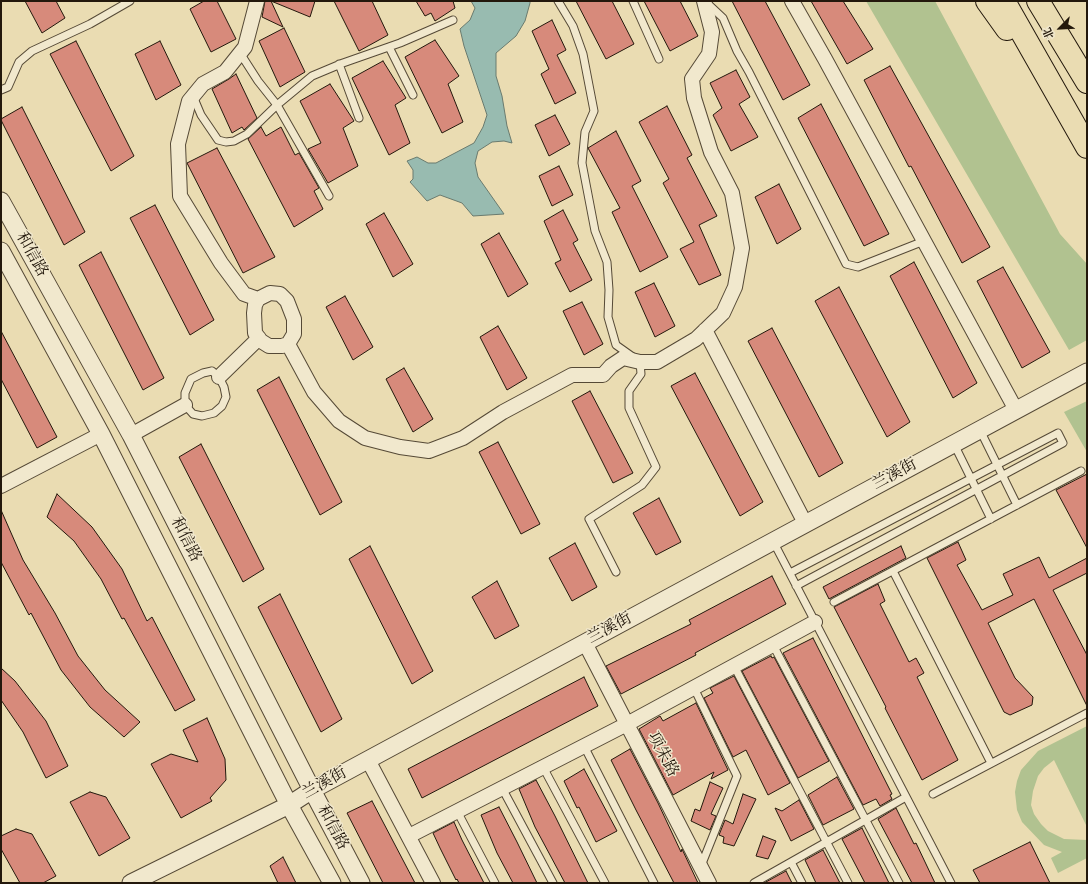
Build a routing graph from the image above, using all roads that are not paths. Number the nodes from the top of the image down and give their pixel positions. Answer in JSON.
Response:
{"nodes":[{"id":1,"x":130,"y":1,"type":"edge"},
{"id":2,"x":257,"y":1,"type":"edge"},
{"id":3,"x":558,"y":1,"type":"edge"},
{"id":4,"x":633,"y":1,"type":"edge"},
{"id":5,"x":704,"y":1,"type":"edge"},
{"id":6,"x":792,"y":1,"type":"edge"},
{"id":7,"x":987,"y":1,"type":"edge"},
{"id":8,"x":1004,"y":1,"type":"edge"},
{"id":9,"x":1038,"y":1,"type":"edge"},
{"id":10,"x":453,"y":20,"type":"dead end"},
{"id":11,"x":389,"y":47,"type":"junction"},
{"id":12,"x":240,"y":53,"type":"junction"},
{"id":13,"x":659,"y":59,"type":"dead end"},
{"id":14,"x":339,"y":64,"type":"junction"},
{"id":15,"x":1087,"y":82,"type":"edge"},
{"id":16,"x":1,"y":90,"type":"edge"},
{"id":17,"x":412,"y":95,"type":"dead end"},
{"id":18,"x":193,"y":96,"type":"junction"},
{"id":19,"x":277,"y":105,"type":"junction"},
{"id":20,"x":359,"y":118,"type":"dead end"},
{"id":21,"x":1071,"y":120,"type":"junction"},
{"id":22,"x":1087,"y":147,"type":"edge"},
{"id":23,"x":329,"y":196,"type":"dead end"},
{"id":24,"x":1,"y":201,"type":"edge"},
{"id":25,"x":924,"y":241,"type":"junction"},
{"id":26,"x":1,"y":251,"type":"edge"},
{"id":27,"x":258,"y":298,"type":"junction"},
{"id":28,"x":705,"y":330,"type":"junction"},
{"id":29,"x":260,"y":338,"type":"junction"},
{"id":30,"x":288,"y":344,"type":"junction"},
{"id":31,"x":640,"y":362,"type":"junction"},
{"id":32,"x":1087,"y":372,"type":"edge"},
{"id":33,"x":219,"y":378,"type":"junction"},
{"id":34,"x":185,"y":405,"type":"junction"},
{"id":35,"x":1016,"y":410,"type":"junction"},
{"id":36,"x":980,"y":429,"type":"junction"},
{"id":37,"x":101,"y":434,"type":"junction"},
{"id":38,"x":132,"y":436,"type":"junction"},
{"id":39,"x":953,"y":443,"type":"junction"},
{"id":40,"x":997,"y":465,"type":"junction"},
{"id":41,"x":1081,"y":471,"type":"dead end"},
{"id":42,"x":1002,"y":476,"type":"junction"},
{"id":43,"x":971,"y":478,"type":"junction"},
{"id":44,"x":1,"y":486,"type":"edge"},
{"id":45,"x":976,"y":490,"type":"junction"},
{"id":46,"x":1017,"y":505,"type":"junction"},
{"id":47,"x":991,"y":519,"type":"junction"},
{"id":48,"x":805,"y":523,"type":"junction"},
{"id":49,"x":773,"y":541,"type":"junction"},
{"id":50,"x":893,"y":571,"type":"junction"},
{"id":51,"x":616,"y":572,"type":"dead end"},
{"id":52,"x":790,"y":573,"type":"junction"},
{"id":53,"x":796,"y":586,"type":"junction"},
{"id":54,"x":834,"y":602,"type":"dead end"},
{"id":55,"x":815,"y":622,"type":"junction"},
{"id":56,"x":585,"y":643,"type":"junction"},
{"id":57,"x":773,"y":645,"type":"junction"},
{"id":58,"x":734,"y":666,"type":"junction"},
{"id":59,"x":694,"y":688,"type":"junction"},
{"id":60,"x":1087,"y":713,"type":"edge"},
{"id":61,"x":627,"y":724,"type":"junction"},
{"id":62,"x":584,"y":746,"type":"junction"},
{"id":63,"x":368,"y":760,"type":"junction"},
{"id":64,"x":991,"y":763,"type":"junction"},
{"id":65,"x":543,"y":767,"type":"junction"},
{"id":66,"x":502,"y":788,"type":"junction"},
{"id":67,"x":312,"y":790,"type":"junction"},
{"id":68,"x":933,"y":794,"type":"dead end"},
{"id":69,"x":906,"y":797,"type":"junction"},
{"id":70,"x":289,"y":805,"type":"junction"},
{"id":71,"x":457,"y":811,"type":"junction"},
{"id":72,"x":865,"y":820,"type":"junction"},
{"id":73,"x":409,"y":836,"type":"junction"},
{"id":74,"x":826,"y":842,"type":"junction"},
{"id":75,"x":791,"y":862,"type":"junction"},
{"id":76,"x":700,"y":866,"type":"junction"},
{"id":77,"x":131,"y":883,"type":"edge"},
{"id":78,"x":332,"y":883,"type":"edge"},
{"id":79,"x":361,"y":883,"type":"edge"},
{"id":80,"x":433,"y":883,"type":"edge"},
{"id":81,"x":495,"y":883,"type":"edge"},
{"id":82,"x":553,"y":883,"type":"edge"},
{"id":83,"x":605,"y":883,"type":"edge"},
{"id":84,"x":654,"y":883,"type":"edge"},
{"id":85,"x":709,"y":883,"type":"edge"},
{"id":86,"x":754,"y":883,"type":"edge"},
{"id":87,"x":802,"y":883,"type":"edge"},
{"id":88,"x":848,"y":883,"type":"edge"},
{"id":89,"x":899,"y":883,"type":"edge"},
{"id":90,"x":951,"y":883,"type":"edge"}],
"edges":[{"from":1,"to":16,"type":"lane"},
{"from":2,"to":12,"type":"street"},
{"from":3,"to":31,"type":"lane"},
{"from":4,"to":13,"type":"lane"},
{"from":5,"to":25,"type":"lane"},
{"from":5,"to":28,"type":"street"},
{"from":6,"to":25,"type":"street"},
{"from":7,"to":21,"type":"main road"},
{"from":8,"to":21,"type":"main road"},
{"from":9,"to":15,"type":"main road"},
{"from":10,"to":11,"type":"lane"},
{"from":11,"to":14,"type":"lane"},
{"from":11,"to":17,"type":"lane"},
{"from":12,"to":18,"type":"street"},
{"from":12,"to":19,"type":"lane"},
{"from":14,"to":19,"type":"lane"},
{"from":14,"to":20,"type":"lane"},
{"from":18,"to":19,"type":"lane"},
{"from":18,"to":27,"type":"street"},
{"from":19,"to":23,"type":"lane"},
{"from":21,"to":22,"type":"main road"},
{"from":24,"to":38,"type":"street","name":"和信路"},
{"from":25,"to":35,"type":"street"},
{"from":26,"to":37,"type":"street","name":"和信路"},
{"from":27,"to":29,"type":"street"},
{"from":27,"to":30,"type":"street"},
{"from":28,"to":31,"type":"street"},
{"from":28,"to":48,"type":"street"},
{"from":29,"to":30,"type":"street"},
{"from":29,"to":33,"type":"street"},
{"from":30,"to":31,"type":"street"},
{"from":31,"to":51,"type":"lane"},
{"from":32,"to":35,"type":"street","name":"兰溪街"},
{"from":33,"to":34,"type":"lane"},
{"from":33,"to":34,"type":"lane"},
{"from":34,"to":38,"type":"street"},
{"from":35,"to":36,"type":"street","name":"兰溪街"},
{"from":36,"to":39,"type":"street","name":"兰溪街"},
{"from":36,"to":40,"type":"lane"},
{"from":37,"to":44,"type":"street"},
{"from":37,"to":70,"type":"street","name":"和信路"},
{"from":38,"to":67,"type":"street","name":"和信路"},
{"from":39,"to":43,"type":"lane"},
{"from":39,"to":48,"type":"street","name":"兰溪街"},
{"from":40,"to":42,"type":"lane"},
{"from":40,"to":42,"type":"lane"},
{"from":40,"to":43,"type":"lane"},
{"from":41,"to":46,"type":"lane"},
{"from":42,"to":45,"type":"lane"},
{"from":42,"to":46,"type":"lane"},
{"from":43,"to":45,"type":"lane"},
{"from":43,"to":52,"type":"lane"},
{"from":45,"to":47,"type":"lane"},
{"from":45,"to":53,"type":"lane"},
{"from":46,"to":47,"type":"lane"},
{"from":47,"to":50,"type":"lane"},
{"from":48,"to":49,"type":"street","name":"兰溪街"},
{"from":49,"to":52,"type":"lane"},
{"from":49,"to":56,"type":"street","name":"兰溪街"},
{"from":50,"to":54,"type":"lane"},
{"from":50,"to":64,"type":"lane"},
{"from":52,"to":53,"type":"lane"},
{"from":53,"to":55,"type":"lane"},
{"from":55,"to":57,"type":"street"},
{"from":55,"to":69,"type":"lane"},
{"from":56,"to":61,"type":"street","name":"项朱路"},
{"from":56,"to":63,"type":"street","name":"兰溪街"},
{"from":57,"to":58,"type":"street"},
{"from":57,"to":72,"type":"lane"},
{"from":58,"to":59,"type":"street"},
{"from":58,"to":74,"type":"lane"},
{"from":59,"to":61,"type":"street"},
{"from":59,"to":76,"type":"lane"},
{"from":60,"to":64,"type":"lane"},
{"from":61,"to":62,"type":"street"},
{"from":61,"to":76,"type":"street","name":"项朱路"},
{"from":62,"to":65,"type":"street"},
{"from":62,"to":84,"type":"lane"},
{"from":63,"to":67,"type":"street","name":"兰溪街"},
{"from":63,"to":73,"type":"street"},
{"from":64,"to":68,"type":"lane"},
{"from":65,"to":66,"type":"street"},
{"from":65,"to":83,"type":"lane"},
{"from":66,"to":71,"type":"street"},
{"from":66,"to":82,"type":"lane"},
{"from":67,"to":70,"type":"street","name":"兰溪街"},
{"from":67,"to":79,"type":"street","name":"和信路"},
{"from":69,"to":72,"type":"lane"},
{"from":69,"to":90,"type":"lane"},
{"from":70,"to":77,"type":"street","name":"兰溪街"},
{"from":70,"to":78,"type":"street","name":"和信路"},
{"from":71,"to":73,"type":"street"},
{"from":71,"to":81,"type":"lane"},
{"from":72,"to":74,"type":"lane"},
{"from":72,"to":89,"type":"lane"},
{"from":73,"to":80,"type":"street"},
{"from":74,"to":75,"type":"lane"},
{"from":74,"to":88,"type":"lane"},
{"from":75,"to":86,"type":"lane"},
{"from":75,"to":87,"type":"lane"},
{"from":76,"to":85,"type":"street","name":"项朱路"}]}
